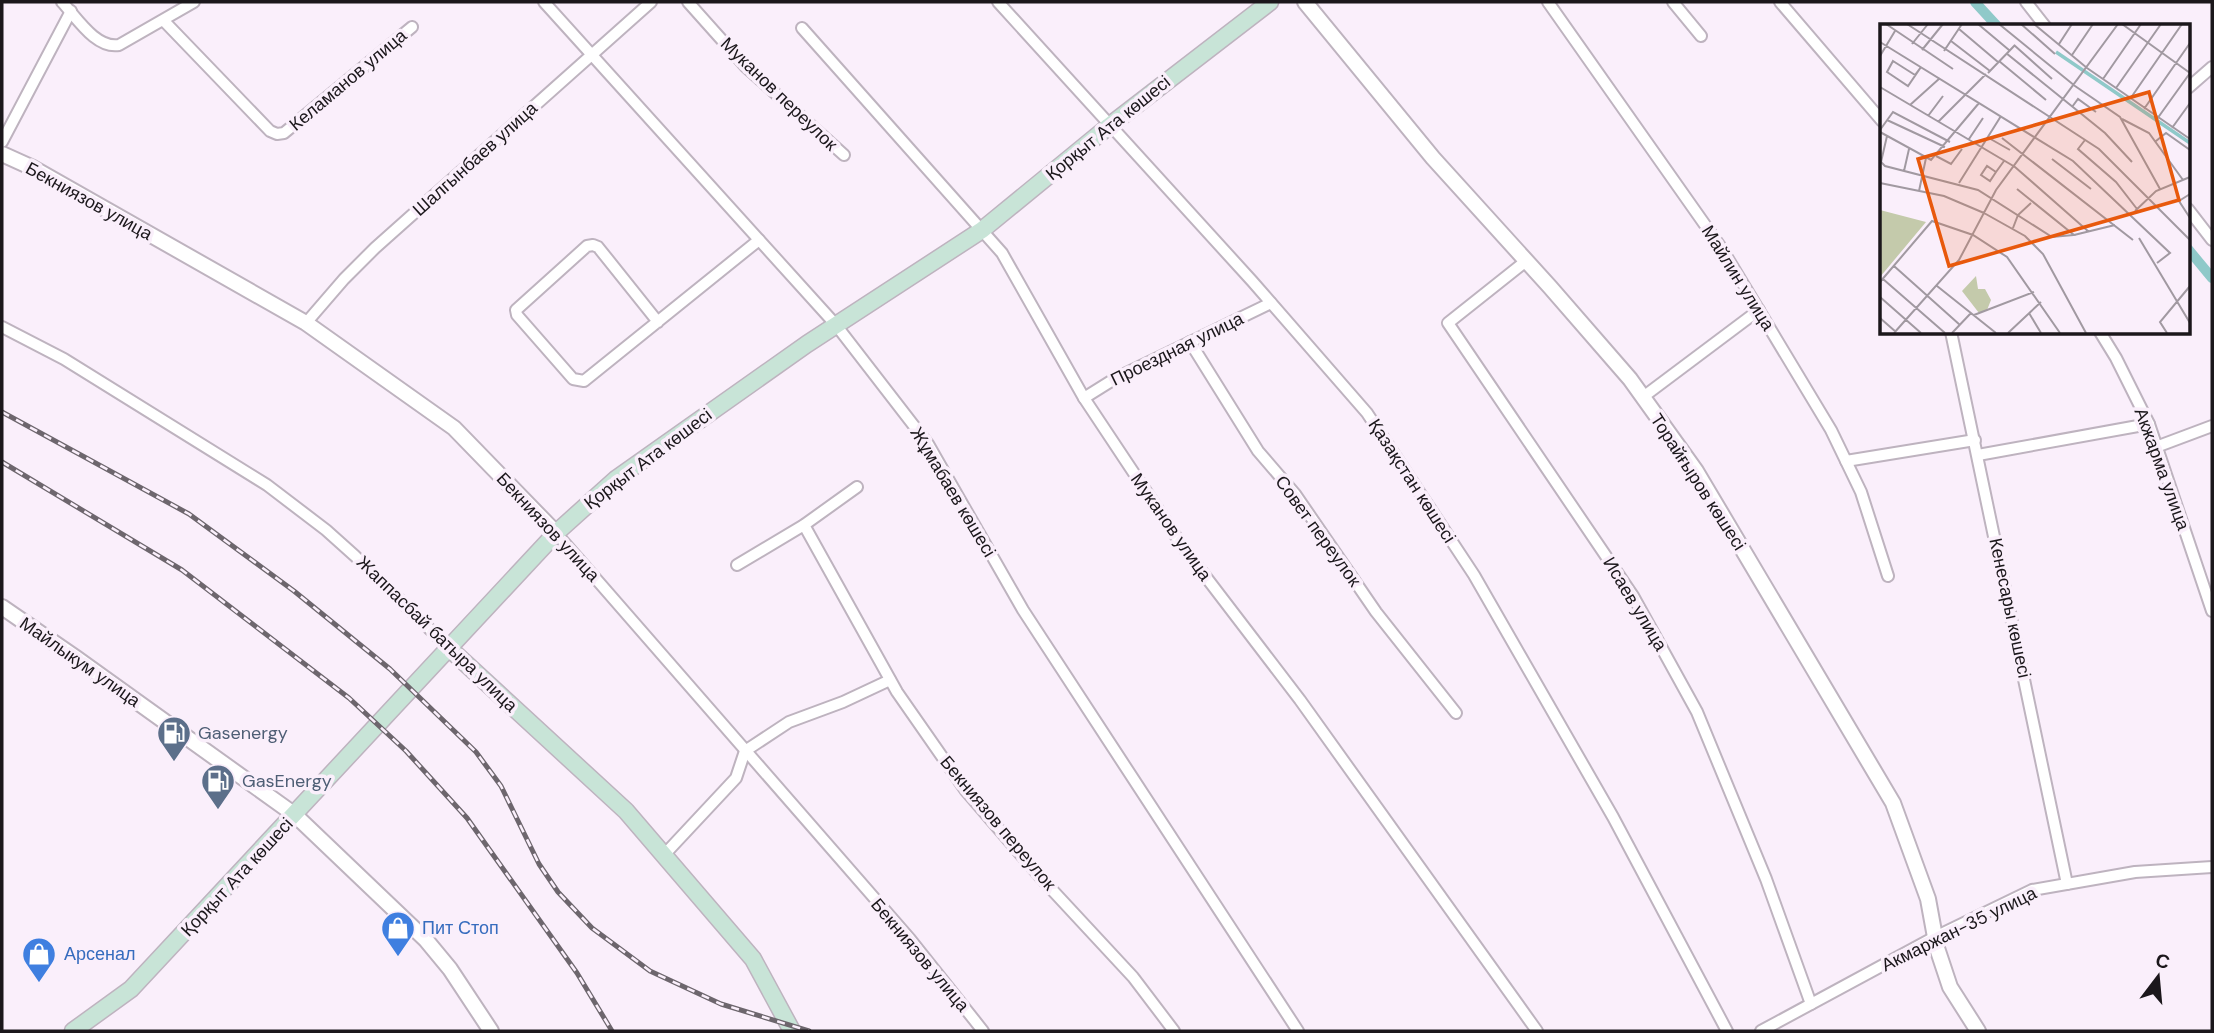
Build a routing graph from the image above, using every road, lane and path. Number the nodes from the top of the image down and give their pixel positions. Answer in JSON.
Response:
{"nodes":[{"id":1,"x":62,"y":2,"type":"edge"},
{"id":2,"x":194,"y":2,"type":"edge"},
{"id":3,"x":544,"y":2,"type":"edge"},
{"id":4,"x":651,"y":2,"type":"edge"},
{"id":5,"x":688,"y":2,"type":"edge"},
{"id":6,"x":998,"y":2,"type":"edge"},
{"id":7,"x":1270,"y":2,"type":"edge"},
{"id":8,"x":1305,"y":2,"type":"edge"},
{"id":9,"x":1548,"y":2,"type":"edge"},
{"id":10,"x":1673,"y":2,"type":"edge"},
{"id":11,"x":1780,"y":2,"type":"edge"},
{"id":12,"x":2031,"y":4,"type":"edge"},
{"id":13,"x":71,"y":11,"type":"junction"},
{"id":14,"x":164,"y":21,"type":"junction"},
{"id":15,"x":2044,"y":24,"type":"edge"},
{"id":16,"x":412,"y":27,"type":"dead end"},
{"id":17,"x":802,"y":28,"type":"dead end"},
{"id":18,"x":1701,"y":36,"type":"dead end"},
{"id":19,"x":592,"y":54,"type":"junction"},
{"id":20,"x":2212,"y":67,"type":"edge"},
{"id":21,"x":2190,"y":86,"type":"edge"},
{"id":22,"x":1880,"y":120,"type":"edge"},
{"id":23,"x":1109,"y":126,"type":"junction"},
{"id":24,"x":2,"y":142,"type":"edge"},
{"id":25,"x":2,"y":154,"type":"edge"},
{"id":26,"x":844,"y":155,"type":"dead end"},
{"id":27,"x":2190,"y":212,"type":"edge"},
{"id":28,"x":982,"y":230,"type":"junction"},
{"id":29,"x":759,"y":240,"type":"junction"},
{"id":30,"x":2212,"y":240,"type":"edge"},
{"id":31,"x":1526,"y":261,"type":"junction"},
{"id":32,"x":1271,"y":303,"type":"junction"},
{"id":33,"x":1759,"y":310,"type":"junction"},
{"id":34,"x":658,"y":322,"type":"junction"},
{"id":35,"x":306,"y":323,"type":"junction"},
{"id":36,"x":836,"y":325,"type":"junction"},
{"id":37,"x":2,"y":327,"type":"edge"},
{"id":38,"x":1951,"y":334,"type":"edge"},
{"id":39,"x":2101,"y":334,"type":"edge"},
{"id":40,"x":1190,"y":342,"type":"junction"},
{"id":41,"x":1643,"y":397,"type":"junction"},
{"id":42,"x":1084,"y":398,"type":"junction"},
{"id":43,"x":2149,"y":424,"type":"junction"},
{"id":44,"x":2212,"y":426,"type":"edge"},
{"id":45,"x":1975,"y":440,"type":"junction"},
{"id":46,"x":2156,"y":447,"type":"junction"},
{"id":47,"x":1978,"y":455,"type":"junction"},
{"id":48,"x":1846,"y":461,"type":"junction"},
{"id":49,"x":858,"y":487,"type":"dead end"},
{"id":50,"x":804,"y":525,"type":"junction"},
{"id":51,"x":555,"y":533,"type":"junction"},
{"id":52,"x":737,"y":565,"type":"dead end"},
{"id":53,"x":1888,"y":576,"type":"dead end"},
{"id":54,"x":2,"y":607,"type":"edge"},
{"id":55,"x":2212,"y":611,"type":"edge"},
{"id":56,"x":450,"y":649,"type":"junction"},
{"id":57,"x":890,"y":680,"type":"junction"},
{"id":58,"x":1456,"y":713,"type":"dead end"},
{"id":59,"x":745,"y":751,"type":"junction"},
{"id":60,"x":295,"y":815,"type":"junction"},
{"id":61,"x":664,"y":855,"type":"junction"},
{"id":62,"x":2212,"y":867,"type":"edge"},
{"id":63,"x":2067,"y":884,"type":"junction"},
{"id":64,"x":1935,"y":937,"type":"junction"},
{"id":65,"x":1811,"y":1004,"type":"junction"},
{"id":66,"x":73,"y":1031,"type":"edge"},
{"id":67,"x":491,"y":1031,"type":"edge"},
{"id":68,"x":792,"y":1031,"type":"edge"},
{"id":69,"x":983,"y":1031,"type":"edge"},
{"id":70,"x":1174,"y":1031,"type":"edge"},
{"id":71,"x":1298,"y":1031,"type":"edge"},
{"id":72,"x":1537,"y":1031,"type":"edge"},
{"id":73,"x":1727,"y":1031,"type":"edge"},
{"id":74,"x":1761,"y":1031,"type":"edge"},
{"id":75,"x":1978,"y":1031,"type":"edge"}],
"edges":[{"from":1,"to":13,"type":"street"},
{"from":2,"to":14,"type":"street"},
{"from":3,"to":19,"type":"street","name":"Жұмабаев көшесі"},
{"from":4,"to":19,"type":"street","name":"Шалгынбаев улица"},
{"from":5,"to":26,"type":"street","name":"Муканов переулок"},
{"from":6,"to":23,"type":"street","name":"Қазақстан көшесі"},
{"from":7,"to":23,"type":"main road","name":"Қорқыт Ата көшесі"},
{"from":8,"to":31,"type":"street","name":"Торайғыров көшесі"},
{"from":9,"to":33,"type":"street","name":"Майлин улица"},
{"from":10,"to":18,"type":"street"},
{"from":11,"to":22,"type":"street"},
{"from":12,"to":15,"type":"street"},
{"from":13,"to":14,"type":"street"},
{"from":13,"to":24,"type":"street"},
{"from":14,"to":16,"type":"street","name":"Келаманов улица"},
{"from":17,"to":28,"type":"street","name":"Муканов улица"},
{"from":19,"to":29,"type":"street","name":"Жұмабаев көшесі"},
{"from":19,"to":35,"type":"street","name":"Шалгынбаев улица"},
{"from":20,"to":21,"type":"street"},
{"from":23,"to":28,"type":"main road","name":"Қорқыт Ата көшесі"},
{"from":23,"to":32,"type":"street","name":"Қазақстан көшесі"},
{"from":25,"to":35,"type":"street","name":"Бекниязов улица"},
{"from":27,"to":30,"type":"street"},
{"from":28,"to":36,"type":"main road","name":"Қорқыт Ата көшесі"},
{"from":28,"to":42,"type":"street","name":"Муканов улица"},
{"from":29,"to":34,"type":"street"},
{"from":29,"to":36,"type":"street","name":"Жұмабаев көшесі"},
{"from":31,"to":41,"type":"street","name":"Торайғыров көшесі"},
{"from":31,"to":65,"type":"street","name":"Исаев улица"},
{"from":32,"to":40,"type":"street","name":"Проездная улица"},
{"from":32,"to":73,"type":"street","name":"Қазақстан көшесі"},
{"from":33,"to":41,"type":"street"},
{"from":33,"to":48,"type":"street","name":"Майлин улица"},
{"from":34,"to":34,"type":"street"},
{"from":35,"to":51,"type":"street","name":"Бекниязов улица"},
{"from":36,"to":51,"type":"main road","name":"Қорқыт Ата көшесі"},
{"from":36,"to":71,"type":"street","name":"Жұмабаев көшесі"},
{"from":37,"to":56,"type":"street","name":"Жаппасбай батыра улица"},
{"from":38,"to":45,"type":"street","name":"Кенесары көшесі"},
{"from":39,"to":43,"type":"street","name":"Акжарма улица"},
{"from":40,"to":42,"type":"street","name":"Проездная улица"},
{"from":40,"to":58,"type":"street","name":"Совет переулок"},
{"from":41,"to":64,"type":"street","name":"Торайғыров көшесі"},
{"from":42,"to":72,"type":"street","name":"Муканов улица"},
{"from":43,"to":46,"type":"street","name":"Акжарма улица"},
{"from":43,"to":47,"type":"street"},
{"from":44,"to":46,"type":"street"},
{"from":45,"to":47,"type":"street","name":"Кенесары көшесі"},
{"from":45,"to":48,"type":"street"},
{"from":46,"to":55,"type":"street","name":"Акжарма улица"},
{"from":47,"to":63,"type":"street","name":"Кенесары көшесі"},
{"from":48,"to":53,"type":"street","name":"Майлин улица"},
{"from":49,"to":50,"type":"street"},
{"from":50,"to":52,"type":"street"},
{"from":50,"to":57,"type":"street","name":"Бекниязов переулок"},
{"from":51,"to":56,"type":"main road","name":"Қорқыт Ата көшесі"},
{"from":51,"to":59,"type":"street","name":"Бекниязов улица"},
{"from":54,"to":60,"type":"street","name":"Майлыкум улица"},
{"from":56,"to":60,"type":"main road","name":"Қорқыт Ата көшесі"},
{"from":56,"to":61,"type":"main road","name":"Жаппасбай батыра улица"},
{"from":57,"to":59,"type":"street"},
{"from":57,"to":70,"type":"street","name":"Бекниязов переулок"},
{"from":59,"to":61,"type":"street"},
{"from":59,"to":69,"type":"street","name":"Бекниязов улица"},
{"from":60,"to":66,"type":"main road","name":"Қорқыт Ата көшесі"},
{"from":60,"to":67,"type":"street","name":"Майлыкум улица"},
{"from":61,"to":68,"type":"main road","name":"Жаппасбай батыра улица"},
{"from":62,"to":63,"type":"street","name":"Акмаржан-35 улица"},
{"from":63,"to":64,"type":"street","name":"Акмаржан-35 улица"},
{"from":64,"to":65,"type":"street","name":"Акмаржан-35 улица"},
{"from":64,"to":75,"type":"street","name":"Торайғыров көшесі"},
{"from":65,"to":74,"type":"street","name":"Акмаржан-35 улица"}]}
